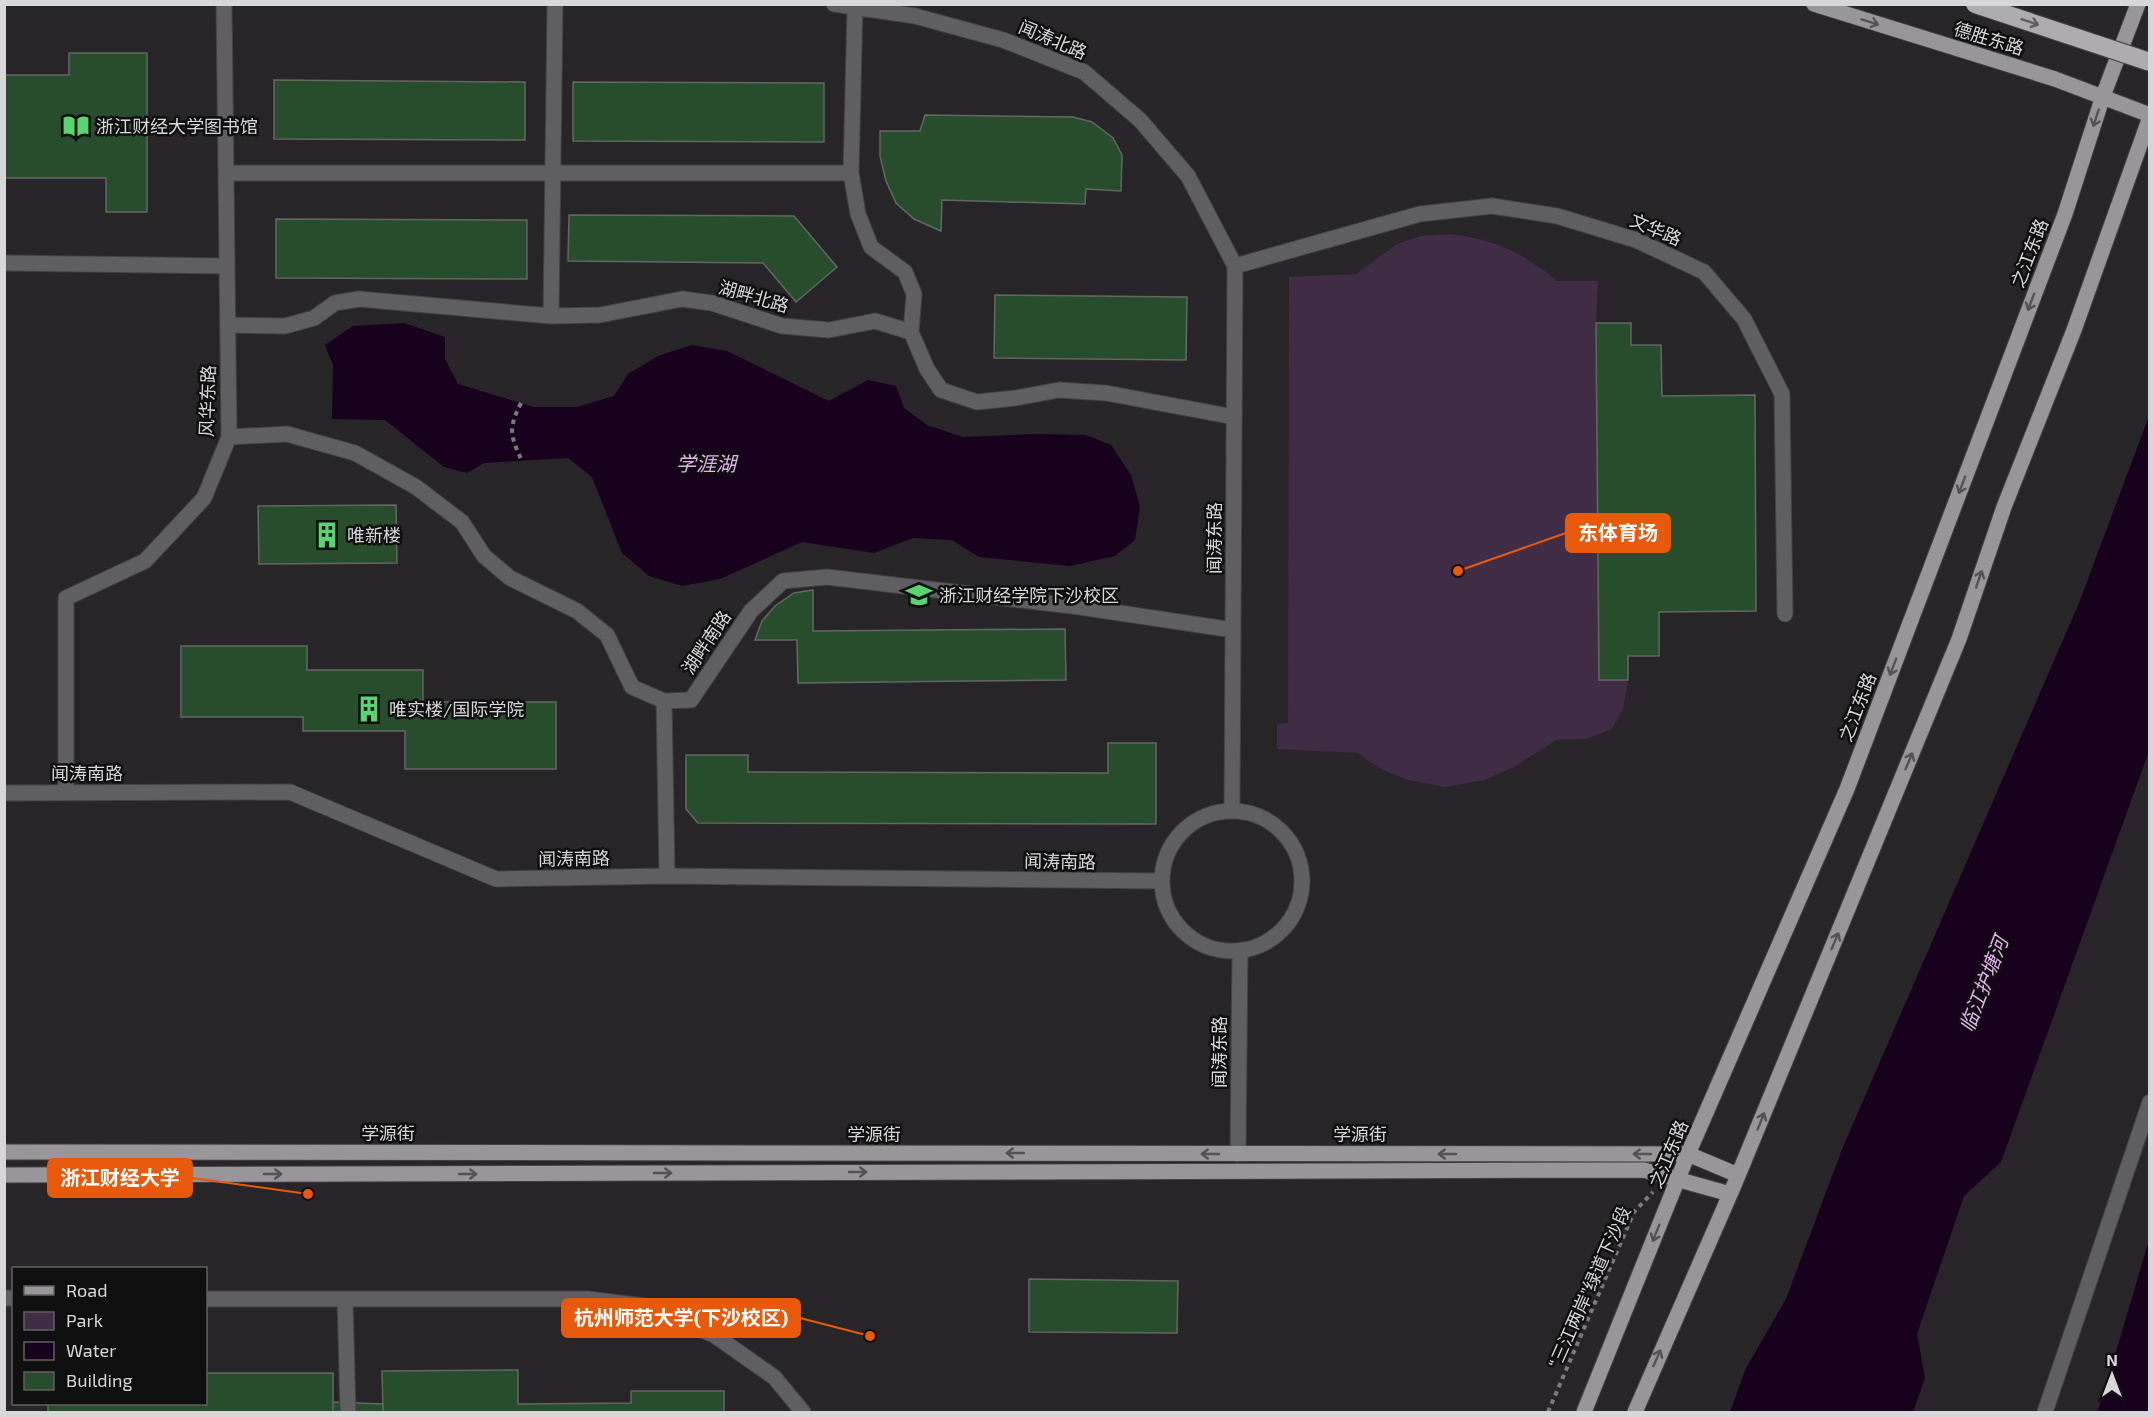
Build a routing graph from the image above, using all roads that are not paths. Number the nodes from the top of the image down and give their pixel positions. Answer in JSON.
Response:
{"nodes":[{"id":1,"x":224,"y":4,"type":"edge"},
{"id":2,"x":555,"y":4,"type":"edge"},
{"id":3,"x":834,"y":4,"type":"edge"},
{"id":4,"x":1814,"y":4,"type":"edge"},
{"id":5,"x":1975,"y":4,"type":"edge"},
{"id":6,"x":2138,"y":4,"type":"edge"},
{"id":7,"x":855,"y":8,"type":"junction"},
{"id":8,"x":2150,"y":62,"type":"edge"},
{"id":9,"x":2103,"y":96,"type":"junction"},
{"id":10,"x":2150,"y":116,"type":"edge"},
{"id":11,"x":226,"y":173,"type":"junction"},
{"id":12,"x":553,"y":173,"type":"junction"},
{"id":13,"x":851,"y":173,"type":"junction"},
{"id":14,"x":4,"y":263,"type":"edge"},
{"id":15,"x":227,"y":266,"type":"junction"},
{"id":16,"x":1235,"y":266,"type":"junction"},
{"id":17,"x":552,"y":316,"type":"junction"},
{"id":18,"x":228,"y":325,"type":"junction"},
{"id":19,"x":911,"y":332,"type":"junction"},
{"id":20,"x":1234,"y":417,"type":"junction"},
{"id":21,"x":229,"y":437,"type":"junction"},
{"id":22,"x":1785,"y":614,"type":"dead end"},
{"id":23,"x":1233,"y":630,"type":"junction"},
{"id":24,"x":664,"y":701,"type":"junction"},
{"id":25,"x":66,"y":792,"type":"junction"},
{"id":26,"x":4,"y":793,"type":"edge"},
{"id":27,"x":1232,"y":810,"type":"junction"},
{"id":28,"x":667,"y":876,"type":"junction"},
{"id":29,"x":1161,"y":881,"type":"junction"},
{"id":30,"x":1240,"y":951,"type":"junction"},
{"id":31,"x":2150,"y":1102,"type":"edge"},
{"id":32,"x":4,"y":1152,"type":"edge"},
{"id":33,"x":1238,"y":1154,"type":"junction"},
{"id":34,"x":1688,"y":1154,"type":"junction"},
{"id":35,"x":4,"y":1175,"type":"edge"},
{"id":36,"x":1738,"y":1175,"type":"junction"},
{"id":37,"x":1673,"y":1177,"type":"junction"},
{"id":38,"x":1730,"y":1194,"type":"junction"},
{"id":39,"x":207,"y":1299,"type":"edge"},
{"id":40,"x":345,"y":1300,"type":"junction"},
{"id":41,"x":348,"y":1413,"type":"edge"},
{"id":42,"x":803,"y":1413,"type":"edge"},
{"id":43,"x":1584,"y":1413,"type":"edge"},
{"id":44,"x":1635,"y":1413,"type":"edge"},
{"id":45,"x":2045,"y":1413,"type":"edge"}],
"edges":[{"from":1,"to":11,"type":"street","name":"风华东路"},
{"from":2,"to":12,"type":"street"},
{"from":3,"to":7,"type":"street","name":"闻涛北路"},
{"from":4,"to":9,"type":"main road","name":"德胜东路","one_way":true},
{"from":5,"to":8,"type":"highway","one_way":true,"bridge":true},
{"from":6,"to":9,"type":"main road","name":"之江东路"},
{"from":7,"to":13,"type":"street"},
{"from":7,"to":16,"type":"street","name":"闻涛北路"},
{"from":9,"to":10,"type":"main road","name":"德胜东路"},
{"from":9,"to":34,"type":"main road","name":"之江东路","one_way":true},
{"from":36,"to":10,"type":"main road","one_way":true},
{"from":11,"to":12,"type":"street"},
{"from":11,"to":15,"type":"street","name":"风华东路"},
{"from":12,"to":13,"type":"street"},
{"from":12,"to":17,"type":"street"},
{"from":13,"to":19,"type":"street"},
{"from":14,"to":15,"type":"street"},
{"from":15,"to":18,"type":"street","name":"风华东路"},
{"from":16,"to":20,"type":"street","name":"闻涛东路"},
{"from":16,"to":22,"type":"street","name":"文华路"},
{"from":17,"to":18,"type":"street","name":"湖畔北路"},
{"from":17,"to":19,"type":"street","name":"湖畔北路"},
{"from":18,"to":21,"type":"street","name":"风华东路"},
{"from":19,"to":20,"type":"street"},
{"from":20,"to":23,"type":"street","name":"闻涛东路"},
{"from":21,"to":24,"type":"street"},
{"from":21,"to":25,"type":"street","name":"风华东路"},
{"from":23,"to":24,"type":"street","name":"湖畔南路"},
{"from":23,"to":27,"type":"street","name":"闻涛东路"},
{"from":24,"to":28,"type":"street"},
{"from":25,"to":26,"type":"street","name":"闻涛南路"},
{"from":25,"to":28,"type":"street","name":"闻涛南路"},
{"from":27,"to":29,"type":"street"},
{"from":27,"to":30,"type":"street"},
{"from":28,"to":29,"type":"street","name":"闻涛南路"},
{"from":29,"to":30,"type":"street"},
{"from":30,"to":33,"type":"street","name":"闻涛东路"},
{"from":31,"to":45,"type":"street"},
{"from":33,"to":32,"type":"main road","name":"学源街","one_way":true},
{"from":34,"to":33,"type":"main road","name":"学源街","one_way":true},
{"from":34,"to":36,"type":"main road","name":"学源街"},
{"from":34,"to":37,"type":"main road","name":"之江东路"},
{"from":35,"to":37,"type":"main road","one_way":true},
{"from":36,"to":38,"type":"main road"},
{"from":37,"to":38,"type":"main road"},
{"from":37,"to":43,"type":"main road","name":"之江东路","one_way":true},
{"from":44,"to":38,"type":"main road","one_way":true},
{"from":39,"to":40,"type":"street"},
{"from":40,"to":41,"type":"street"},
{"from":40,"to":42,"type":"street"}]}
